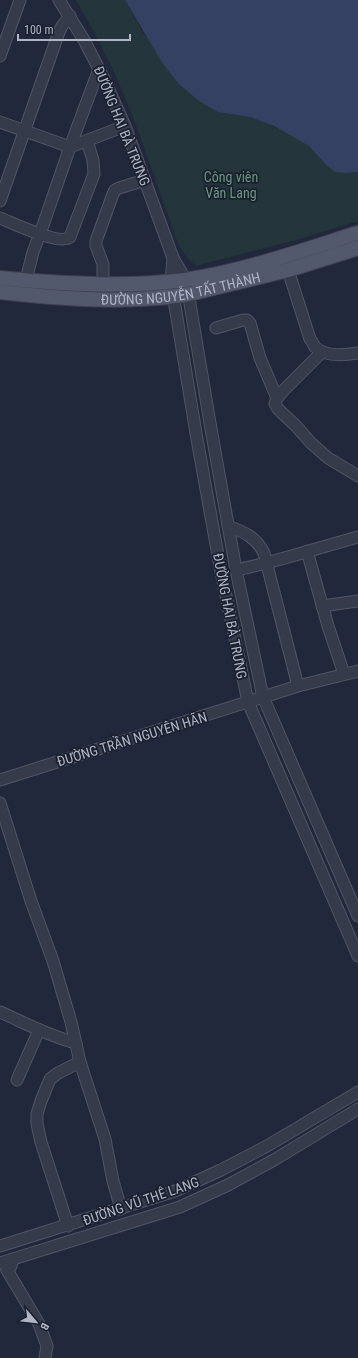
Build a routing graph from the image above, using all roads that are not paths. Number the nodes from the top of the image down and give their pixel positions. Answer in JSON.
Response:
{"nodes":[{"id":1,"x":20,"y":0,"type":"edge"},
{"id":2,"x":59,"y":0,"type":"edge"},
{"id":3,"x":70,"y":16,"type":"junction"},
{"id":4,"x":0,"y":56,"type":"edge"},
{"id":5,"x":99,"y":69,"type":"junction"},
{"id":6,"x":0,"y":122,"type":"edge"},
{"id":7,"x":125,"y":126,"type":"junction"},
{"id":8,"x":24,"y":131,"type":"junction"},
{"id":9,"x":87,"y":141,"type":"junction"},
{"id":10,"x":70,"y":147,"type":"junction"},
{"id":11,"x":145,"y":180,"type":"junction"},
{"id":12,"x":0,"y":201,"type":"edge"},
{"id":13,"x":0,"y":218,"type":"edge"},
{"id":14,"x":358,"y":233,"type":"edge"},
{"id":15,"x":40,"y":234,"type":"junction"},
{"id":16,"x":358,"y":248,"type":"edge"},
{"id":17,"x":173,"y":258,"type":"junction"},
{"id":18,"x":288,"y":270,"type":"junction"},
{"id":19,"x":0,"y":278,"type":"edge"},
{"id":20,"x":26,"y":280,"type":"junction"},
{"id":21,"x":186,"y":280,"type":"junction"},
{"id":22,"x":171,"y":282,"type":"junction"},
{"id":23,"x":103,"y":284,"type":"junction"},
{"id":24,"x":0,"y":292,"type":"edge"},
{"id":25,"x":190,"y":294,"type":"junction"},
{"id":26,"x":173,"y":297,"type":"junction"},
{"id":27,"x":216,"y":328,"type":"dead end"},
{"id":28,"x":322,"y":352,"type":"junction"},
{"id":29,"x":358,"y":353,"type":"edge"},
{"id":30,"x":277,"y":398,"type":"junction"},
{"id":31,"x":358,"y":476,"type":"edge"},
{"id":32,"x":228,"y":526,"type":"junction"},
{"id":33,"x":358,"y":537,"type":"edge"},
{"id":34,"x":307,"y":550,"type":"junction"},
{"id":35,"x":266,"y":564,"type":"junction"},
{"id":36,"x":236,"y":570,"type":"junction"},
{"id":37,"x":358,"y":601,"type":"edge"},
{"id":38,"x":322,"y":606,"type":"junction"},
{"id":39,"x":358,"y":671,"type":"edge"},
{"id":40,"x":344,"y":674,"type":"junction"},
{"id":41,"x":298,"y":686,"type":"junction"},
{"id":42,"x":263,"y":698,"type":"junction"},
{"id":43,"x":248,"y":702,"type":"junction"},
{"id":44,"x":0,"y":780,"type":"edge"},
{"id":45,"x":0,"y":803,"type":"edge"},
{"id":46,"x":358,"y":916,"type":"edge"},
{"id":47,"x":358,"y":956,"type":"edge"},
{"id":48,"x":0,"y":1012,"type":"edge"},
{"id":49,"x":39,"y":1030,"type":"junction"},
{"id":50,"x":76,"y":1043,"type":"junction"},
{"id":51,"x":80,"y":1062,"type":"junction"},
{"id":52,"x":17,"y":1080,"type":"dead end"},
{"id":53,"x":358,"y":1092,"type":"edge"},
{"id":54,"x":358,"y":1109,"type":"edge"},
{"id":55,"x":179,"y":1190,"type":"junction"},
{"id":56,"x":186,"y":1204,"type":"junction"},
{"id":57,"x":121,"y":1209,"type":"junction"},
{"id":58,"x":68,"y":1226,"type":"junction"},
{"id":59,"x":0,"y":1246,"type":"edge"},
{"id":60,"x":13,"y":1259,"type":"junction"},
{"id":61,"x":0,"y":1263,"type":"edge"},
{"id":62,"x":45,"y":1358,"type":"edge"}],
"edges":[{"from":1,"to":4,"type":"street"},
{"from":2,"to":3,"type":"street","name":"ĐƯỜNG HAI BÀ TRƯNG"},
{"from":3,"to":5,"type":"street","name":"ĐƯỜNG HAI BÀ TRƯNG"},
{"from":3,"to":8,"type":"street"},
{"from":5,"to":7,"type":"street","name":"ĐƯỜNG HAI BÀ TRƯNG"},
{"from":5,"to":10,"type":"street"},
{"from":6,"to":8,"type":"street"},
{"from":7,"to":9,"type":"street"},
{"from":7,"to":11,"type":"street","name":"ĐƯỜNG HAI BÀ TRƯNG"},
{"from":8,"to":10,"type":"street"},
{"from":8,"to":12,"type":"street"},
{"from":9,"to":10,"type":"street"},
{"from":9,"to":15,"type":"street"},
{"from":10,"to":15,"type":"street"},
{"from":11,"to":17,"type":"street","name":"ĐƯỜNG HAI BÀ TRƯNG"},
{"from":11,"to":23,"type":"street"},
{"from":13,"to":15,"type":"street"},
{"from":14,"to":21,"type":"main road","name":"ĐƯỜNG NGUYỄN TẤT THÀNH"},
{"from":15,"to":20,"type":"street"},
{"from":16,"to":18,"type":"main road","name":"ĐƯỜNG NGUYỄN TẤT THÀNH"},
{"from":17,"to":21,"type":"street","name":"ĐƯỜNG HAI BÀ TRƯNG"},
{"from":17,"to":22,"type":"street","name":"ĐƯỜNG HAI BÀ TRƯNG"},
{"from":18,"to":25,"type":"main road","name":"ĐƯỜNG NGUYỄN TẤT THÀNH"},
{"from":18,"to":28,"type":"street"},
{"from":19,"to":20,"type":"main road","name":"ĐƯỜNG NGUYỄN TẤT THÀNH"},
{"from":20,"to":23,"type":"main road","name":"ĐƯỜNG NGUYỄN TẤT THÀNH"},
{"from":21,"to":22,"type":"main road","name":"ĐƯỜNG NGUYỄN TẤT THÀNH"},
{"from":21,"to":25,"type":"street","name":"ĐƯỜNG HAI BÀ TRƯNG"},
{"from":22,"to":23,"type":"main road","name":"ĐƯỜNG NGUYỄN TẤT THÀNH"},
{"from":22,"to":26,"type":"street","name":"ĐƯỜNG HAI BÀ TRƯNG"},
{"from":24,"to":26,"type":"main road","name":"ĐƯỜNG NGUYỄN TẤT THÀNH"},
{"from":25,"to":26,"type":"main road","name":"ĐƯỜNG NGUYỄN TẤT THÀNH"},
{"from":25,"to":32,"type":"street","name":"ĐƯỜNG HAI BÀ TRƯNG"},
{"from":26,"to":43,"type":"street","name":"ĐƯỜNG HAI BÀ TRƯNG"},
{"from":27,"to":30,"type":"street"},
{"from":28,"to":29,"type":"street"},
{"from":28,"to":30,"type":"street"},
{"from":30,"to":31,"type":"street"},
{"from":32,"to":35,"type":"street"},
{"from":32,"to":36,"type":"street","name":"ĐƯỜNG HAI BÀ TRƯNG"},
{"from":33,"to":34,"type":"street"},
{"from":34,"to":35,"type":"street"},
{"from":34,"to":38,"type":"street"},
{"from":35,"to":36,"type":"street"},
{"from":35,"to":41,"type":"street"},
{"from":36,"to":42,"type":"street","name":"ĐƯỜNG HAI BÀ TRƯNG"},
{"from":37,"to":38,"type":"street"},
{"from":38,"to":40,"type":"street"},
{"from":39,"to":40,"type":"street","name":"ĐƯỜNG TRẦN NGUYÊN HÃN"},
{"from":40,"to":41,"type":"street","name":"ĐƯỜNG TRẦN NGUYÊN HÃN"},
{"from":41,"to":42,"type":"street","name":"ĐƯỜNG TRẦN NGUYÊN HÃN"},
{"from":42,"to":43,"type":"street","name":"ĐƯỜNG TRẦN NGUYÊN HÃN"},
{"from":42,"to":46,"type":"street","name":"ĐƯỜNG HAI BÀ TRƯNG"},
{"from":43,"to":44,"type":"street","name":"ĐƯỜNG TRẦN NGUYÊN HÃN"},
{"from":43,"to":47,"type":"street","name":"ĐƯỜNG HAI BÀ TRƯNG"},
{"from":45,"to":50,"type":"street"},
{"from":48,"to":49,"type":"street"},
{"from":49,"to":50,"type":"street"},
{"from":49,"to":52,"type":"street"},
{"from":50,"to":51,"type":"street"},
{"from":51,"to":57,"type":"street"},
{"from":51,"to":58,"type":"street"},
{"from":53,"to":55,"type":"street","name":"ĐƯỜNG VŨ THÊ LANG"},
{"from":54,"to":56,"type":"street","name":"ĐƯỜNG VŨ THÊ LANG"},
{"from":55,"to":56,"type":"street"},
{"from":55,"to":57,"type":"street","name":"ĐƯỜNG VŨ THÊ LANG"},
{"from":56,"to":60,"type":"street","name":"ĐƯỜNG VŨ THÊ LANG"},
{"from":57,"to":58,"type":"street","name":"ĐƯỜNG VŨ THÊ LANG"},
{"from":58,"to":59,"type":"street","name":"ĐƯỜNG VŨ THÊ LANG"},
{"from":60,"to":61,"type":"street","name":"ĐƯỜNG VŨ THÊ LANG"},
{"from":60,"to":62,"type":"street"}]}
